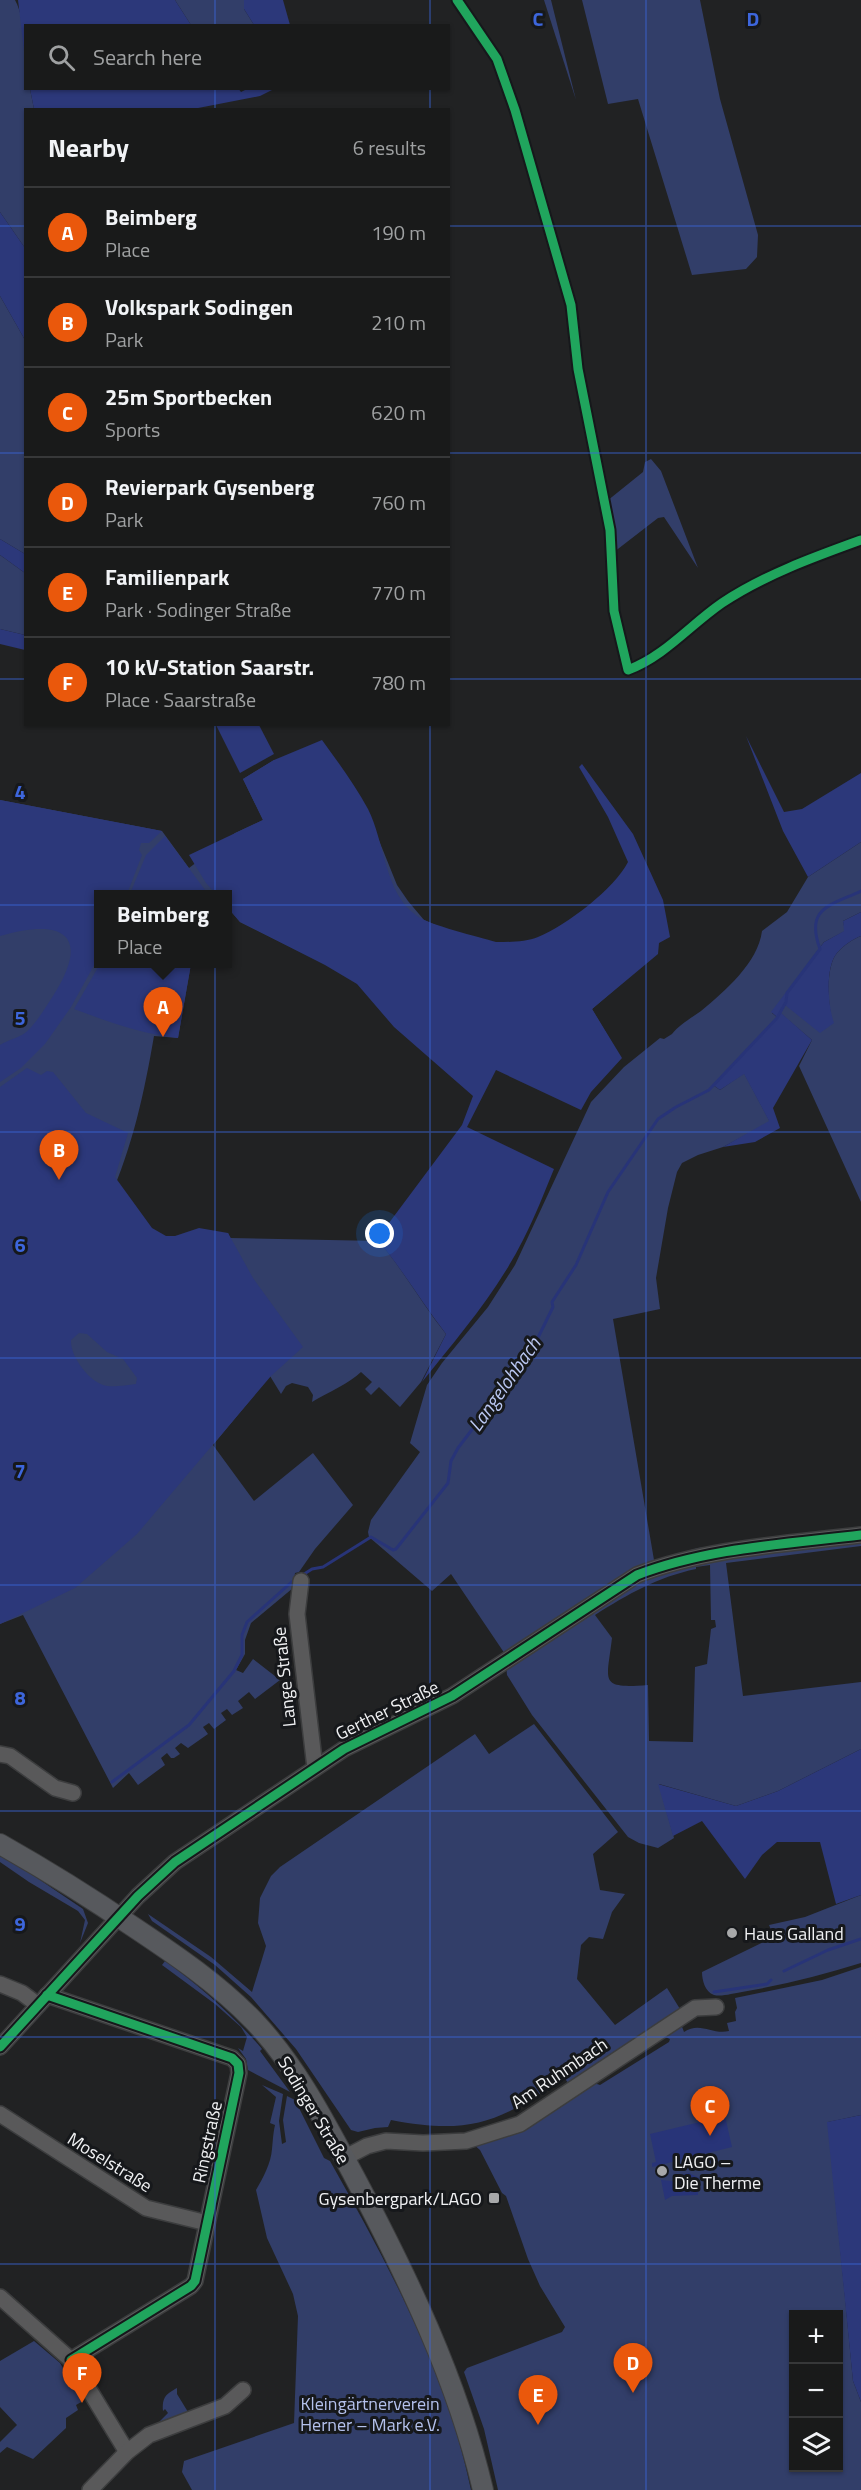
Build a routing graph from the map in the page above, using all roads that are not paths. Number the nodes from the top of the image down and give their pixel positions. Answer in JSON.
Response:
{"nodes":[{"id":1,"x":861,"y":1535,"type":"edge"},
{"id":2,"x":301,"y":1581,"type":"dead end"},
{"id":3,"x":0,"y":1754,"type":"edge"},
{"id":4,"x":315,"y":1768,"type":"junction"},
{"id":5,"x":73,"y":1793,"type":"dead end"},
{"id":6,"x":0,"y":1844,"type":"edge"},
{"id":7,"x":118,"y":1917,"type":"junction"},
{"id":8,"x":0,"y":1984,"type":"edge"},
{"id":9,"x":43,"y":2000,"type":"junction"},
{"id":10,"x":716,"y":2007,"type":"dead end"},
{"id":11,"x":0,"y":2047,"type":"edge"},
{"id":12,"x":0,"y":2114,"type":"edge"},
{"id":13,"x":344,"y":2158,"type":"junction"},
{"id":14,"x":207,"y":2223,"type":"junction"},
{"id":15,"x":0,"y":2297,"type":"edge"},
{"id":16,"x":71,"y":2360,"type":"junction"},
{"id":17,"x":243,"y":2390,"type":"dead end"},
{"id":18,"x":127,"y":2452,"type":"junction"},
{"id":19,"x":90,"y":2490,"type":"edge"},
{"id":20,"x":483,"y":2490,"type":"edge"}],
"edges":[{"from":1,"to":4,"type":"street","name":"Gerther Straße"},
{"from":2,"to":4,"type":"street","name":"Lange Straße"},
{"from":3,"to":5,"type":"street"},
{"from":4,"to":7,"type":"street","name":"Gerther Straße"},
{"from":6,"to":7,"type":"main road","name":"Sodinger Straße"},
{"from":7,"to":9,"type":"street","name":"Gerther Straße"},
{"from":7,"to":13,"type":"main road","name":"Sodinger Straße"},
{"from":8,"to":9,"type":"street","name":"Ringstraße"},
{"from":9,"to":11,"type":"street","name":"Gerther Straße"},
{"from":9,"to":14,"type":"street","name":"Ringstraße"},
{"from":10,"to":13,"type":"street","name":"Am Ruhmbach"},
{"from":12,"to":14,"type":"street","name":"Moselstraße"},
{"from":13,"to":20,"type":"main road","name":"Sodinger Straße"},
{"from":14,"to":16,"type":"street","name":"Ringstraße"},
{"from":15,"to":16,"type":"street"},
{"from":16,"to":18,"type":"street"},
{"from":17,"to":18,"type":"street"},
{"from":18,"to":19,"type":"street"}]}
